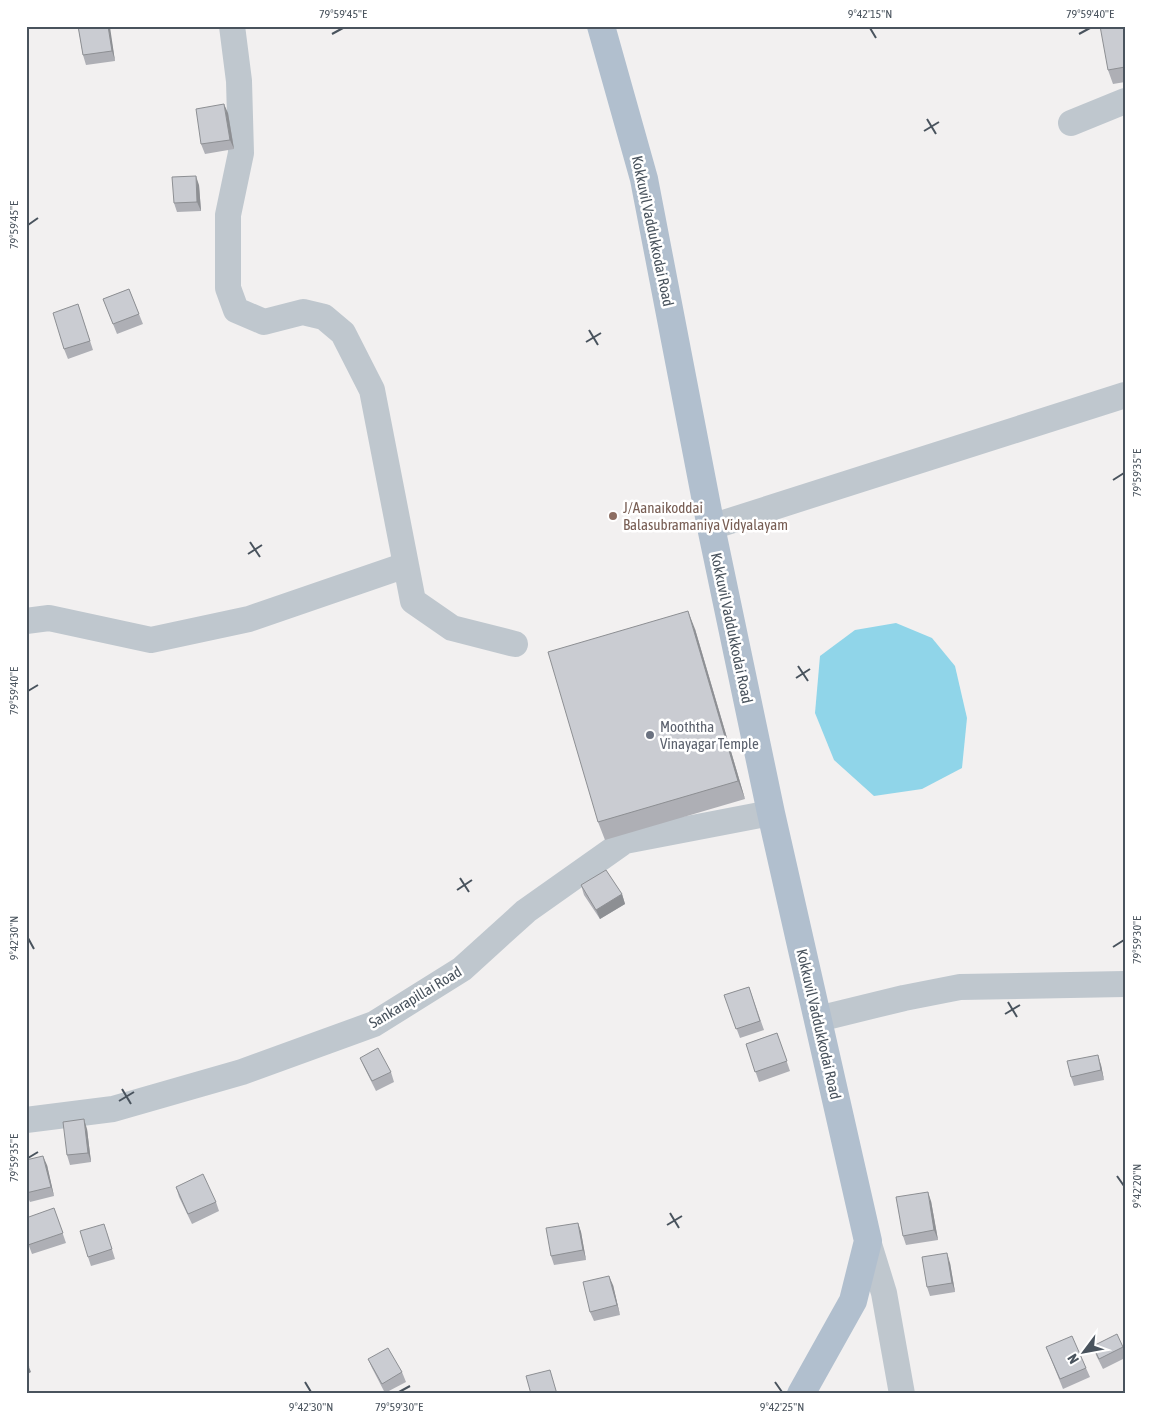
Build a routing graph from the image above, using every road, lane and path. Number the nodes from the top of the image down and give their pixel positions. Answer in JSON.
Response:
{"nodes":[{"id":1,"x":232,"y":26,"type":"edge"},
{"id":2,"x":601,"y":26,"type":"edge"},
{"id":3,"x":1125,"y":101,"type":"edge"},
{"id":4,"x":1071,"y":123,"type":"dead end"},
{"id":5,"x":1125,"y":395,"type":"edge"},
{"id":6,"x":711,"y":527,"type":"junction"},
{"id":7,"x":406,"y":565,"type":"junction"},
{"id":8,"x":26,"y":621,"type":"edge"},
{"id":9,"x":515,"y":644,"type":"dead end"},
{"id":10,"x":771,"y":813,"type":"junction"},
{"id":11,"x":1125,"y":984,"type":"edge"},
{"id":12,"x":818,"y":1019,"type":"junction"},
{"id":13,"x":26,"y":1120,"type":"edge"},
{"id":14,"x":868,"y":1240,"type":"junction"},
{"id":15,"x":801,"y":1394,"type":"edge"},
{"id":16,"x":902,"y":1394,"type":"edge"}],
"edges":[{"from":1,"to":7,"type":"street"},
{"from":2,"to":6,"type":"main road","name":"Kokkuvil Vaddukkodai Road"},
{"from":3,"to":4,"type":"street"},
{"from":5,"to":6,"type":"street"},
{"from":6,"to":10,"type":"main road","name":"Kokkuvil Vaddukkodai Road"},
{"from":7,"to":8,"type":"street"},
{"from":7,"to":9,"type":"street"},
{"from":10,"to":12,"type":"main road","name":"Kokkuvil Vaddukkodai Road"},
{"from":10,"to":13,"type":"street","name":"Sankarapillai Road"},
{"from":11,"to":12,"type":"street"},
{"from":12,"to":14,"type":"main road","name":"Kokkuvil Vaddukkodai Road"},
{"from":14,"to":15,"type":"main road","name":"Kokkuvil Vaddukkodai Road"},
{"from":14,"to":16,"type":"street"}]}
